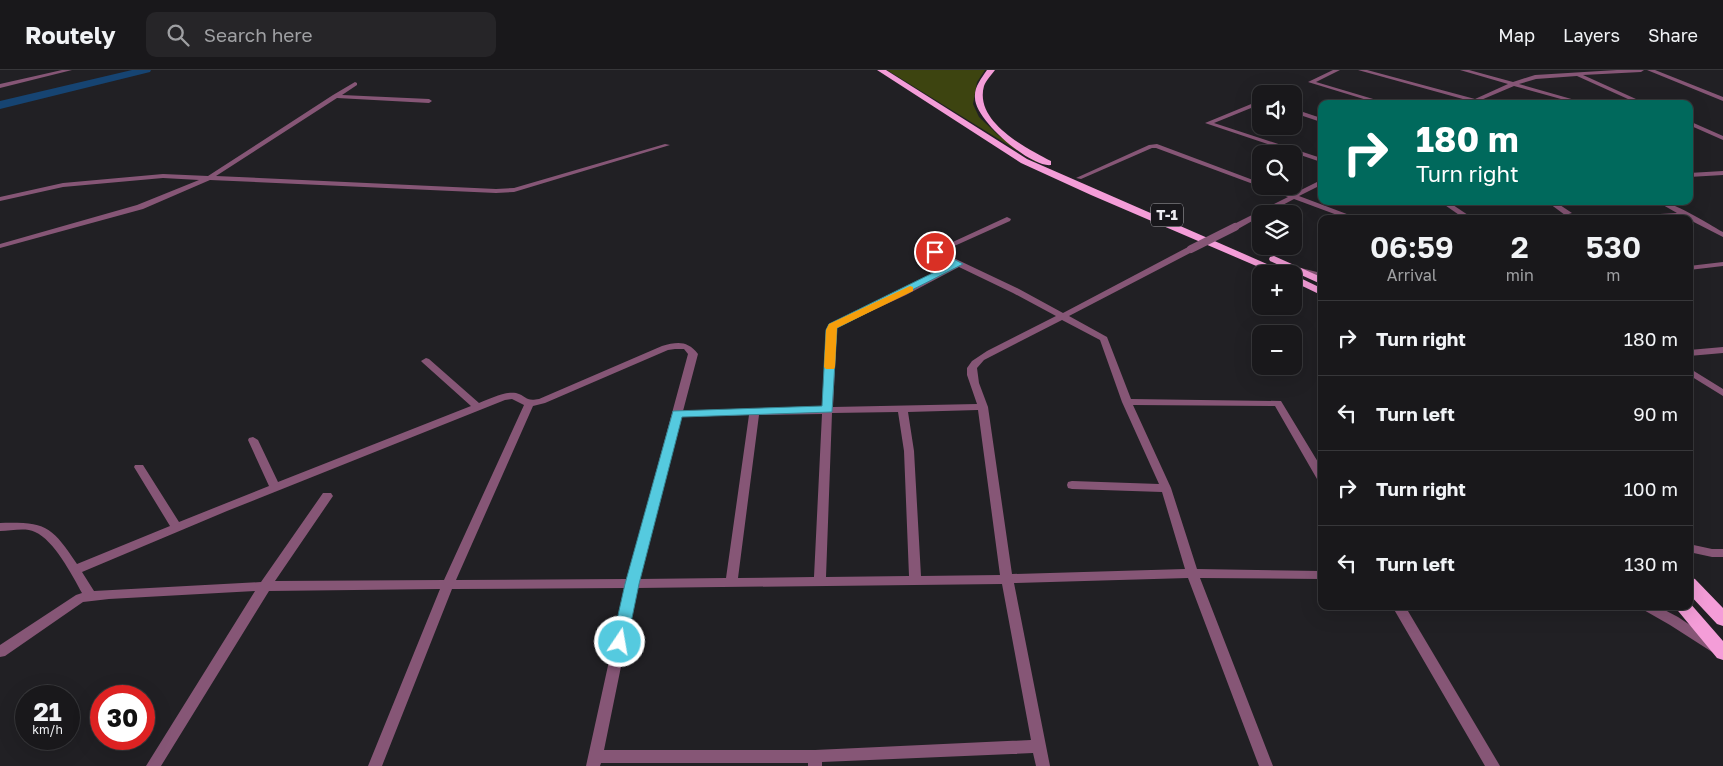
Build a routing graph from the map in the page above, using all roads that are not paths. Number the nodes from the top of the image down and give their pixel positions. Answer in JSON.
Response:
{"nodes":[{"id":1,"x":70,"y":70,"type":"edge"},
{"id":2,"x":881,"y":70,"type":"edge"},
{"id":3,"x":991,"y":70,"type":"edge"},
{"id":4,"x":1337,"y":70,"type":"edge"},
{"id":5,"x":1362,"y":70,"type":"edge"},
{"id":6,"x":1463,"y":70,"type":"edge"},
{"id":7,"x":1641,"y":70,"type":"edge"},
{"id":8,"x":1650,"y":70,"type":"edge"},
{"id":9,"x":1577,"y":74,"type":"junction"},
{"id":10,"x":1516,"y":83,"type":"junction"},
{"id":11,"x":354,"y":84,"type":"dead end"},
{"id":12,"x":1,"y":86,"type":"edge"},
{"id":13,"x":335,"y":96,"type":"junction"},
{"id":14,"x":1723,"y":99,"type":"edge"},
{"id":15,"x":1374,"y":100,"type":"edge"},
{"id":16,"x":1475,"y":100,"type":"joint"},
{"id":17,"x":1573,"y":100,"type":"edge"},
{"id":18,"x":1635,"y":100,"type":"edge"},
{"id":19,"x":429,"y":101,"type":"dead end"},
{"id":20,"x":1252,"y":106,"type":"edge"},
{"id":21,"x":1302,"y":114,"type":"edge"},
{"id":22,"x":1318,"y":119,"type":"edge"},
{"id":23,"x":1693,"y":125,"type":"edge"},
{"id":24,"x":1723,"y":138,"type":"edge"},
{"id":25,"x":667,"y":145,"type":"dead end"},
{"id":26,"x":1318,"y":159,"type":"edge"},
{"id":27,"x":1693,"y":170,"type":"edge"},
{"id":28,"x":1723,"y":173,"type":"edge"},
{"id":29,"x":1701,"y":174,"type":"junction"},
{"id":30,"x":1693,"y":175,"type":"edge"},
{"id":31,"x":209,"y":178,"type":"junction"},
{"id":32,"x":1079,"y":178,"type":"junction"},
{"id":33,"x":1252,"y":182,"type":"edge"},
{"id":34,"x":1318,"y":183,"type":"edge"},
{"id":35,"x":1292,"y":196,"type":"junction"},
{"id":36,"x":0,"y":199,"type":"edge"},
{"id":37,"x":1448,"y":205,"type":"edge"},
{"id":38,"x":1556,"y":205,"type":"edge"},
{"id":39,"x":1667,"y":205,"type":"edge"},
{"id":40,"x":1568,"y":212,"type":"dead end"},
{"id":41,"x":1345,"y":215,"type":"edge"},
{"id":42,"x":1464,"y":215,"type":"edge"},
{"id":43,"x":1686,"y":215,"type":"edge"},
{"id":44,"x":1007,"y":219,"type":"dead end"},
{"id":45,"x":1693,"y":219,"type":"edge"},
{"id":46,"x":1723,"y":235,"type":"edge"},
{"id":47,"x":0,"y":246,"type":"edge"},
{"id":48,"x":958,"y":264,"type":"junction"},
{"id":49,"x":1723,"y":264,"type":"edge"},
{"id":50,"x":1264,"y":265,"type":"edge"},
{"id":51,"x":1278,"y":265,"type":"edge"},
{"id":52,"x":1693,"y":268,"type":"edge"},
{"id":53,"x":1302,"y":274,"type":"edge"},
{"id":54,"x":1302,"y":275,"type":"edge"},
{"id":55,"x":1318,"y":276,"type":"edge"},
{"id":56,"x":1302,"y":278,"type":"edge"},
{"id":57,"x":1318,"y":280,"type":"edge"},
{"id":58,"x":1318,"y":290,"type":"edge"},
{"id":59,"x":1061,"y":316,"type":"junction"},
{"id":60,"x":1723,"y":350,"type":"edge"},
{"id":61,"x":1693,"y":353,"type":"edge"},
{"id":62,"x":426,"y":360,"type":"dead end"},
{"id":63,"x":1693,"y":373,"type":"edge"},
{"id":64,"x":1723,"y":393,"type":"edge"},
{"id":65,"x":1127,"y":402,"type":"junction"},
{"id":66,"x":528,"y":404,"type":"junction"},
{"id":67,"x":478,"y":407,"type":"junction"},
{"id":68,"x":983,"y":407,"type":"junction"},
{"id":69,"x":903,"y":409,"type":"junction"},
{"id":70,"x":828,"y":410,"type":"junction"},
{"id":71,"x":754,"y":413,"type":"junction"},
{"id":72,"x":677,"y":414,"type":"junction"},
{"id":73,"x":253,"y":440,"type":"dead end"},
{"id":74,"x":139,"y":467,"type":"dead end"},
{"id":75,"x":1318,"y":471,"type":"edge"},
{"id":76,"x":1072,"y":485,"type":"dead end"},
{"id":77,"x":275,"y":487,"type":"junction"},
{"id":78,"x":1166,"y":488,"type":"junction"},
{"id":79,"x":327,"y":496,"type":"dead end"},
{"id":80,"x":0,"y":527,"type":"edge"},
{"id":81,"x":177,"y":528,"type":"junction"},
{"id":82,"x":1693,"y":549,"type":"edge"},
{"id":83,"x":1723,"y":552,"type":"edge"},
{"id":84,"x":76,"y":570,"type":"junction"},
{"id":85,"x":1192,"y":573,"type":"junction"},
{"id":86,"x":1318,"y":574,"type":"edge"},
{"id":87,"x":915,"y":579,"type":"junction"},
{"id":88,"x":1007,"y":579,"type":"junction"},
{"id":89,"x":820,"y":582,"type":"junction"},
{"id":90,"x":732,"y":583,"type":"junction"},
{"id":91,"x":632,"y":584,"type":"junction"},
{"id":92,"x":448,"y":585,"type":"junction"},
{"id":93,"x":265,"y":586,"type":"junction"},
{"id":94,"x":1693,"y":587,"type":"edge"},
{"id":95,"x":91,"y":597,"type":"junction"},
{"id":96,"x":1400,"y":610,"type":"edge"},
{"id":97,"x":1653,"y":610,"type":"edge"},
{"id":98,"x":1685,"y":610,"type":"edge"},
{"id":99,"x":1723,"y":619,"type":"edge"},
{"id":100,"x":0,"y":652,"type":"edge"},
{"id":101,"x":1723,"y":653,"type":"edge"},
{"id":102,"x":1040,"y":746,"type":"junction"},
{"id":103,"x":815,"y":761,"type":"edge"},
{"id":104,"x":594,"y":762,"type":"edge"},
{"id":105,"x":153,"y":766,"type":"edge"},
{"id":106,"x":374,"y":766,"type":"edge"},
{"id":107,"x":1043,"y":766,"type":"edge"},
{"id":108,"x":1266,"y":766,"type":"edge"},
{"id":109,"x":1493,"y":766,"type":"edge"}],
"edges":[{"from":1,"to":12,"type":"street"},
{"from":2,"to":50,"type":"highway","number":"T-1"},
{"from":3,"to":32,"type":"highway","number":"T-1"},
{"from":4,"to":15,"type":"street"},
{"from":5,"to":16,"type":"street"},
{"from":6,"to":10,"type":"street"},
{"from":7,"to":9,"type":"street"},
{"from":8,"to":14,"type":"street"},
{"from":9,"to":10,"type":"street"},
{"from":9,"to":18,"type":"street"},
{"from":10,"to":16,"type":"street"},
{"from":10,"to":17,"type":"street"},
{"from":11,"to":13,"type":"street"},
{"from":13,"to":19,"type":"street"},
{"from":13,"to":31,"type":"street"},
{"from":20,"to":26,"type":"street"},
{"from":21,"to":22,"type":"street"},
{"from":23,"to":24,"type":"street"},
{"from":25,"to":31,"type":"street"},
{"from":27,"to":29,"type":"street"},
{"from":28,"to":29,"type":"street"},
{"from":29,"to":30,"type":"street"},
{"from":31,"to":36,"type":"street"},
{"from":31,"to":47,"type":"street"},
{"from":32,"to":33,"type":"street"},
{"from":32,"to":51,"type":"highway","number":"T-1"},
{"from":34,"to":35,"type":"street"},
{"from":35,"to":41,"type":"street"},
{"from":35,"to":59,"type":"street","bridge":true},
{"from":37,"to":42,"type":"street"},
{"from":38,"to":40,"type":"street"},
{"from":39,"to":43,"type":"street"},
{"from":44,"to":48,"type":"street"},
{"from":45,"to":46,"type":"street"},
{"from":48,"to":59,"type":"street"},
{"from":48,"to":70,"type":"street"},
{"from":49,"to":52,"type":"street"},
{"from":53,"to":55,"type":"street"},
{"from":54,"to":57,"type":"highway","number":"T-1"},
{"from":56,"to":58,"type":"highway","number":"T-1"},
{"from":59,"to":65,"type":"street"},
{"from":59,"to":68,"type":"street"},
{"from":60,"to":61,"type":"street"},
{"from":62,"to":67,"type":"street"},
{"from":63,"to":64,"type":"street"},
{"from":65,"to":75,"type":"street"},
{"from":65,"to":78,"type":"street"},
{"from":66,"to":67,"type":"street"},
{"from":66,"to":72,"type":"street"},
{"from":66,"to":92,"type":"street"},
{"from":67,"to":77,"type":"street"},
{"from":68,"to":69,"type":"street"},
{"from":68,"to":88,"type":"street"},
{"from":69,"to":70,"type":"street"},
{"from":69,"to":87,"type":"street"},
{"from":70,"to":71,"type":"street"},
{"from":70,"to":89,"type":"street"},
{"from":71,"to":72,"type":"street"},
{"from":71,"to":90,"type":"street"},
{"from":72,"to":91,"type":"street"},
{"from":73,"to":77,"type":"street"},
{"from":74,"to":81,"type":"street"},
{"from":76,"to":78,"type":"street"},
{"from":77,"to":81,"type":"street"},
{"from":78,"to":85,"type":"street"},
{"from":79,"to":93,"type":"street"},
{"from":80,"to":84,"type":"street"},
{"from":81,"to":84,"type":"street"},
{"from":82,"to":83,"type":"street"},
{"from":84,"to":95,"type":"street"},
{"from":85,"to":86,"type":"street"},
{"from":85,"to":88,"type":"street"},
{"from":85,"to":108,"type":"street"},
{"from":87,"to":88,"type":"street"},
{"from":87,"to":89,"type":"street"},
{"from":88,"to":102,"type":"street"},
{"from":89,"to":90,"type":"street"},
{"from":90,"to":91,"type":"street"},
{"from":91,"to":92,"type":"street"},
{"from":91,"to":104,"type":"street"},
{"from":92,"to":93,"type":"street"},
{"from":92,"to":106,"type":"street"},
{"from":93,"to":95,"type":"street"},
{"from":93,"to":105,"type":"street"},
{"from":94,"to":99,"type":"highway"},
{"from":95,"to":100,"type":"street"},
{"from":96,"to":109,"type":"street"},
{"from":97,"to":101,"type":"street"},
{"from":98,"to":101,"type":"highway"},
{"from":102,"to":103,"type":"street"},
{"from":102,"to":107,"type":"street"},
{"from":103,"to":104,"type":"street"}]}
